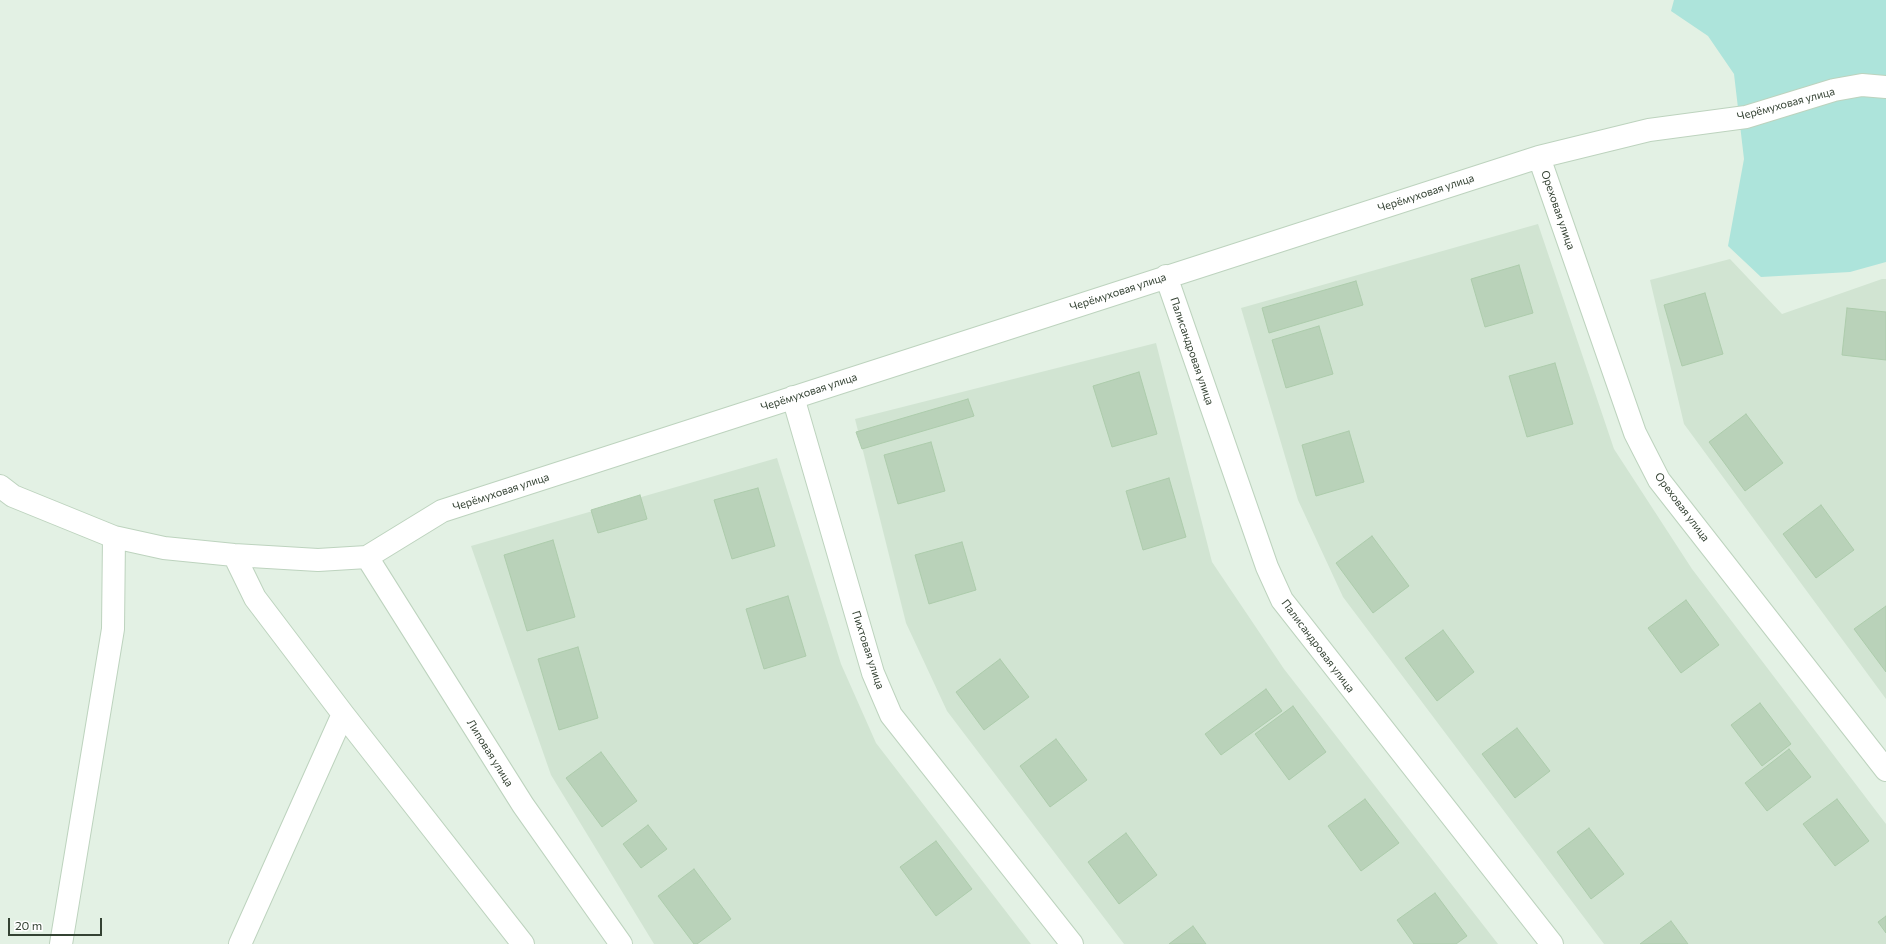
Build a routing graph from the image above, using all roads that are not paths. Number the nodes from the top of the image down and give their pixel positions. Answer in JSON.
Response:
{"nodes":[{"id":1,"x":1886,"y":87,"type":"edge"},
{"id":2,"x":1539,"y":157,"type":"junction"},
{"id":3,"x":1166,"y":276,"type":"junction"},
{"id":4,"x":793,"y":397,"type":"junction"},
{"id":5,"x":0,"y":486,"type":"edge"},
{"id":6,"x":114,"y":537,"type":"junction"},
{"id":7,"x":234,"y":555,"type":"junction"},
{"id":8,"x":367,"y":557,"type":"junction"},
{"id":9,"x":343,"y":714,"type":"junction"},
{"id":10,"x":1886,"y":770,"type":"edge"},
{"id":11,"x":61,"y":944,"type":"edge"},
{"id":12,"x":240,"y":944,"type":"edge"},
{"id":13,"x":523,"y":944,"type":"edge"},
{"id":14,"x":621,"y":944,"type":"edge"},
{"id":15,"x":1072,"y":944,"type":"edge"},
{"id":16,"x":1552,"y":944,"type":"edge"}],
"edges":[{"from":1,"to":2,"type":"street","name":"Черёмуховая улица"},
{"from":2,"to":3,"type":"street","name":"Черёмуховая улица"},
{"from":2,"to":10,"type":"street","name":"Ореховая улица"},
{"from":3,"to":4,"type":"street","name":"Черёмуховая улица"},
{"from":3,"to":16,"type":"street","name":"Палисандровая улица"},
{"from":4,"to":8,"type":"street","name":"Черёмуховая улица"},
{"from":4,"to":15,"type":"street","name":"Пихтовая улица"},
{"from":5,"to":6,"type":"street"},
{"from":6,"to":7,"type":"street"},
{"from":6,"to":11,"type":"street"},
{"from":7,"to":8,"type":"street"},
{"from":7,"to":9,"type":"street"},
{"from":8,"to":14,"type":"street","name":"Липовая улица"},
{"from":9,"to":12,"type":"street"},
{"from":9,"to":13,"type":"street"}]}
